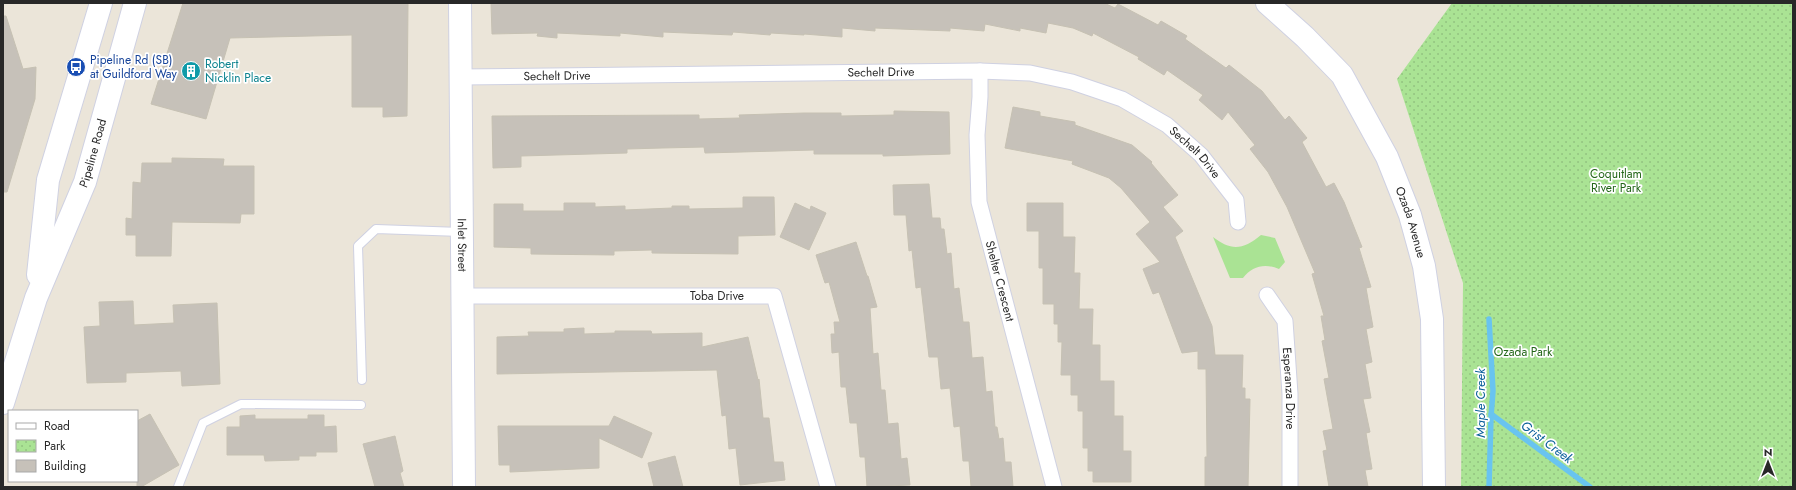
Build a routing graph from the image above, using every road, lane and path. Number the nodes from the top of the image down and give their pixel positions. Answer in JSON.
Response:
{"nodes":[{"id":1,"x":101,"y":3,"type":"edge"},
{"id":2,"x":135,"y":3,"type":"edge"},
{"id":3,"x":460,"y":3,"type":"edge"},
{"id":4,"x":1267,"y":3,"type":"edge"},
{"id":5,"x":980,"y":71,"type":"junction"},
{"id":6,"x":460,"y":77,"type":"junction"},
{"id":7,"x":1238,"y":222,"type":"dead end"},
{"id":8,"x":462,"y":232,"type":"junction"},
{"id":9,"x":1267,"y":295,"type":"dead end"},
{"id":10,"x":462,"y":296,"type":"junction"},
{"id":11,"x":36,"y":298,"type":"junction"},
{"id":12,"x":362,"y":380,"type":"dead end"},
{"id":13,"x":3,"y":402,"type":"edge"},
{"id":14,"x":361,"y":405,"type":"dead end"},
{"id":15,"x":178,"y":487,"type":"edge"},
{"id":16,"x":464,"y":487,"type":"edge"},
{"id":17,"x":828,"y":487,"type":"edge"},
{"id":18,"x":1054,"y":487,"type":"edge"},
{"id":19,"x":1290,"y":487,"type":"edge"},
{"id":20,"x":1434,"y":487,"type":"edge"}],
"edges":[{"from":1,"to":11,"type":"street","name":"Pipeline Road"},
{"from":2,"to":11,"type":"street","name":"Pipeline Road"},
{"from":3,"to":6,"type":"street","name":"Inlet Street"},
{"from":4,"to":20,"type":"street","name":"Ozada Avenue"},
{"from":5,"to":6,"type":"street","name":"Sechelt Drive"},
{"from":5,"to":7,"type":"street","name":"Sechelt Drive"},
{"from":5,"to":18,"type":"street","name":"Shelter Crescent"},
{"from":6,"to":8,"type":"street","name":"Inlet Street"},
{"from":8,"to":10,"type":"street","name":"Inlet Street"},
{"from":8,"to":12,"type":"lane"},
{"from":9,"to":19,"type":"street","name":"Esperanza Drive"},
{"from":10,"to":16,"type":"street","name":"Inlet Street"},
{"from":10,"to":17,"type":"street","name":"Toba Drive"},
{"from":11,"to":13,"type":"street","name":"Pipeline Road"},
{"from":14,"to":15,"type":"lane"}]}
